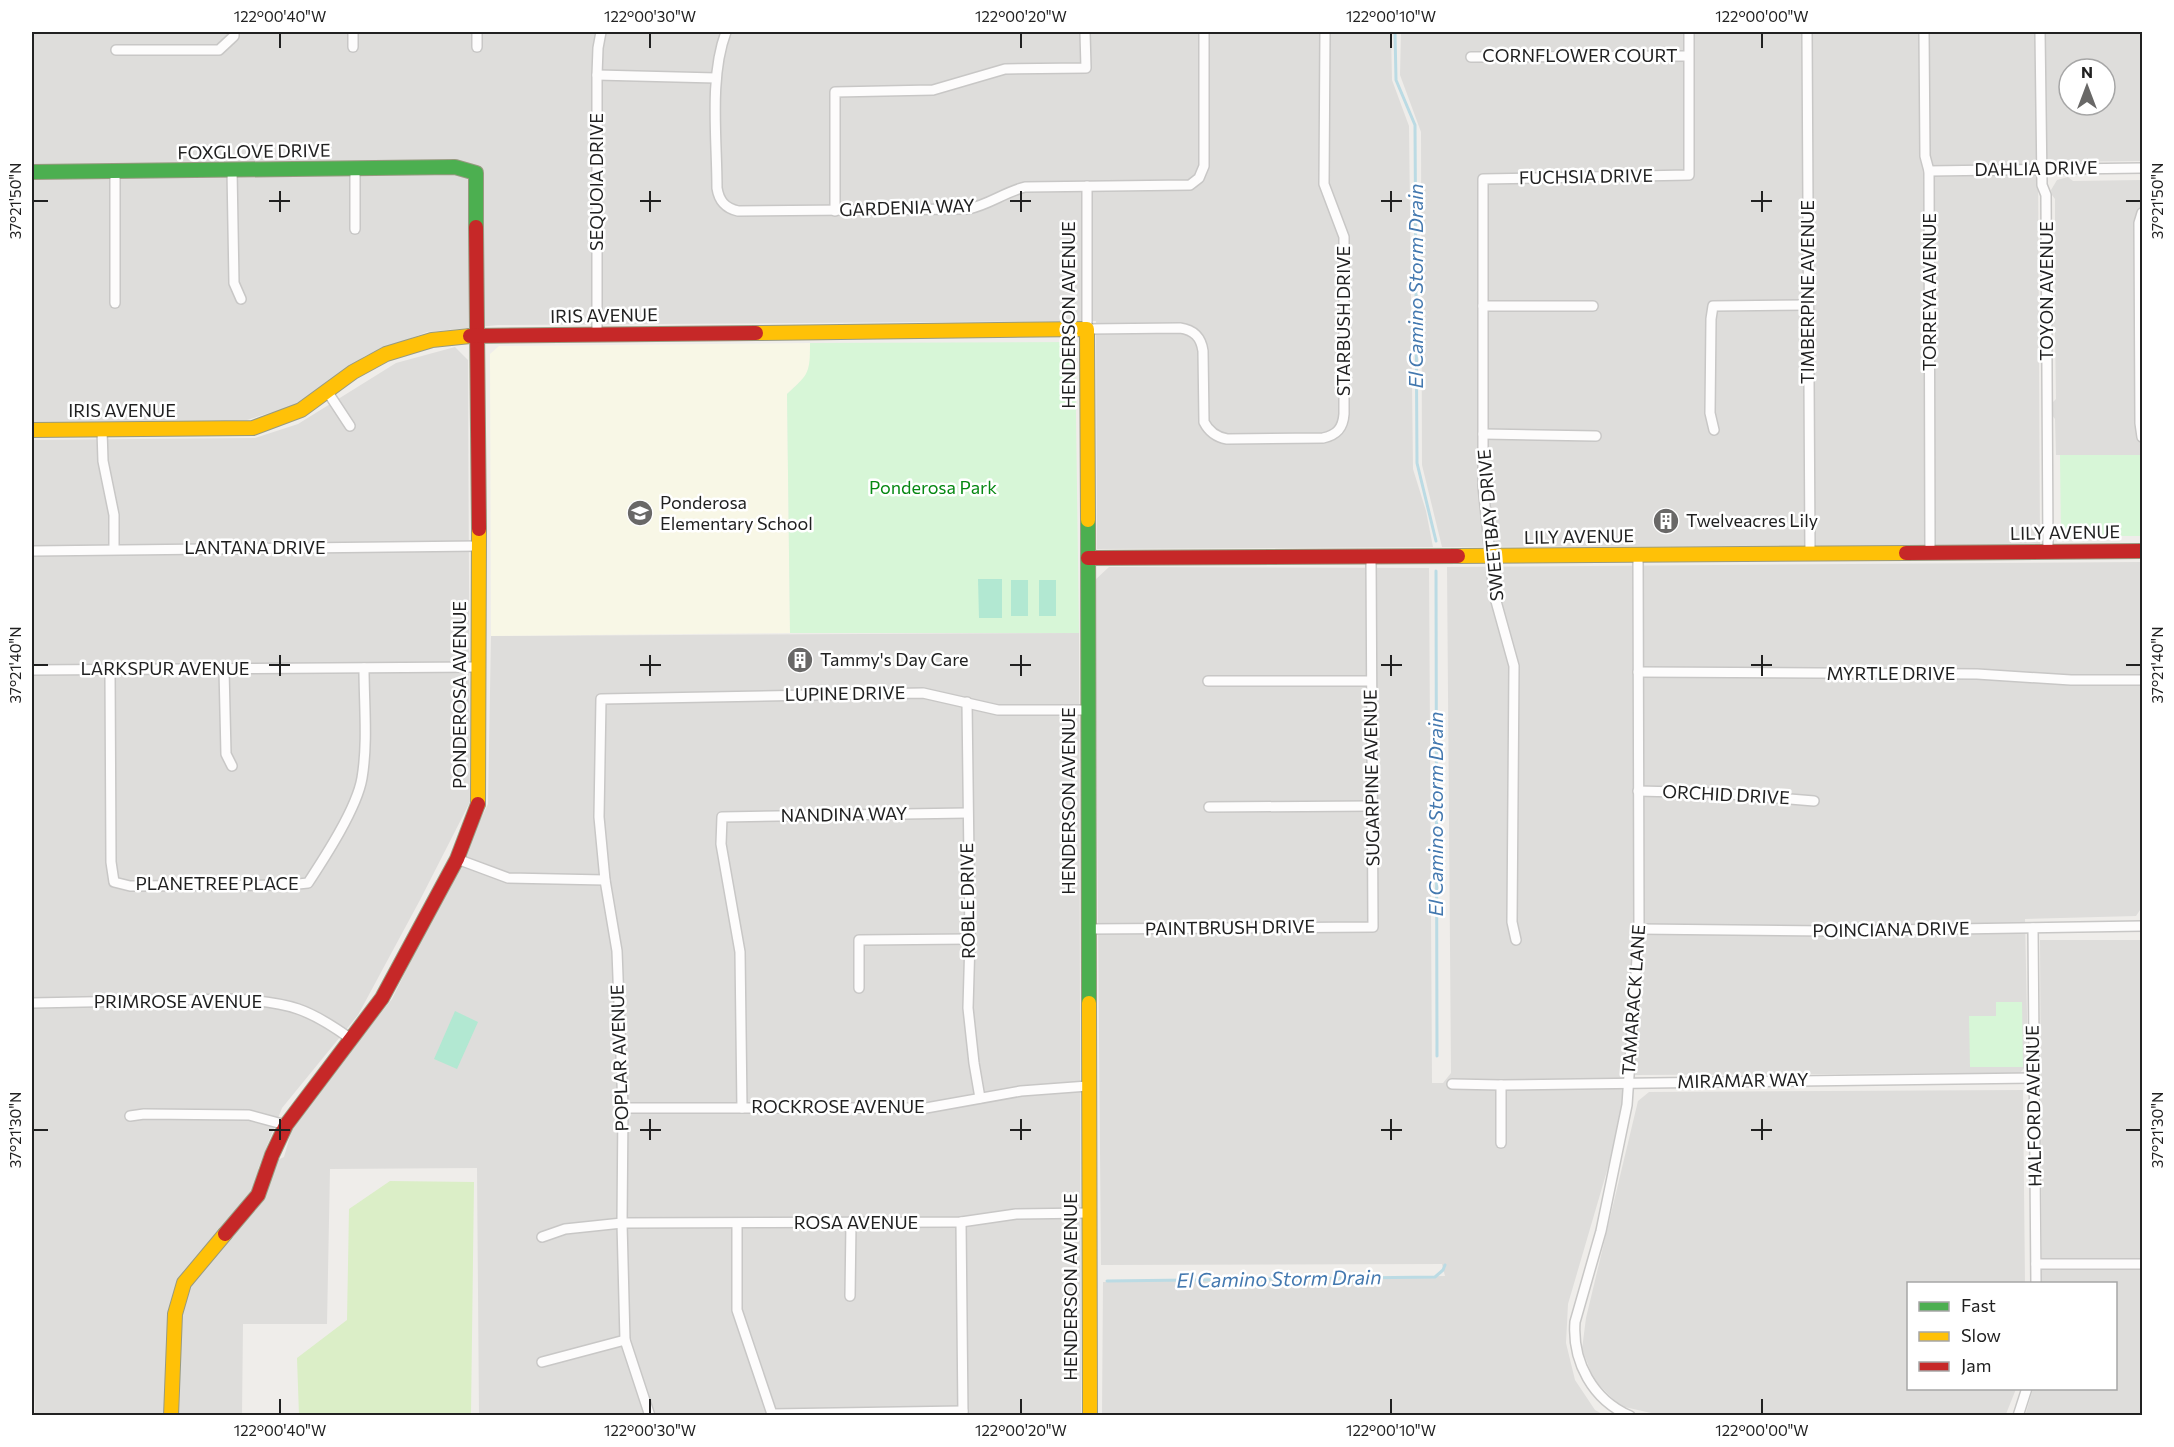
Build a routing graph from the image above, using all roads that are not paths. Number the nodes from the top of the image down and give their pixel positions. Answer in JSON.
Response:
{"nodes":[{"id":1,"x":234,"y":32,"type":"edge"},
{"id":2,"x":353,"y":32,"type":"edge"},
{"id":3,"x":477,"y":32,"type":"edge"},
{"id":4,"x":601,"y":32,"type":"edge"},
{"id":5,"x":726,"y":32,"type":"edge"},
{"id":6,"x":1085,"y":32,"type":"edge"},
{"id":7,"x":1204,"y":32,"type":"edge"},
{"id":8,"x":1325,"y":32,"type":"edge"},
{"id":9,"x":1689,"y":32,"type":"edge"},
{"id":10,"x":1807,"y":32,"type":"edge"},
{"id":11,"x":1924,"y":32,"type":"edge"},
{"id":12,"x":2040,"y":32,"type":"edge"},
{"id":13,"x":353,"y":47,"type":"dead end"},
{"id":14,"x":477,"y":47,"type":"dead end"},
{"id":15,"x":116,"y":50,"type":"dead end"},
{"id":16,"x":1688,"y":56,"type":"junction"},
{"id":17,"x":1471,"y":57,"type":"dead end"},
{"id":18,"x":597,"y":75,"type":"junction"},
{"id":19,"x":716,"y":78,"type":"junction"},
{"id":20,"x":355,"y":168,"type":"junction"},
{"id":21,"x":2142,"y":168,"type":"edge"},
{"id":22,"x":2042,"y":169,"type":"junction"},
{"id":23,"x":232,"y":170,"type":"junction"},
{"id":24,"x":1929,"y":171,"type":"junction"},
{"id":25,"x":32,"y":172,"type":"edge"},
{"id":26,"x":115,"y":172,"type":"junction"},
{"id":27,"x":476,"y":172,"type":"joint"},
{"id":28,"x":1483,"y":179,"type":"joint"},
{"id":29,"x":1087,"y":186,"type":"junction"},
{"id":30,"x":835,"y":211,"type":"junction"},
{"id":31,"x":2142,"y":213,"type":"edge"},
{"id":32,"x":355,"y":229,"type":"dead end"},
{"id":33,"x":241,"y":298,"type":"dead end"},
{"id":34,"x":115,"y":303,"type":"dead end"},
{"id":35,"x":1808,"y":305,"type":"junction"},
{"id":36,"x":1483,"y":306,"type":"junction"},
{"id":37,"x":1593,"y":306,"type":"dead end"},
{"id":38,"x":1087,"y":329,"type":"junction"},
{"id":39,"x":597,"y":333,"type":"junction"},
{"id":40,"x":477,"y":335,"type":"junction"},
{"id":41,"x":1197,"y":335,"type":"joint"},
{"id":42,"x":327,"y":391,"type":"junction"},
{"id":43,"x":350,"y":426,"type":"dead end"},
{"id":44,"x":32,"y":430,"type":"edge"},
{"id":45,"x":102,"y":430,"type":"junction"},
{"id":46,"x":1714,"y":430,"type":"dead end"},
{"id":47,"x":1483,"y":434,"type":"junction"},
{"id":48,"x":1596,"y":436,"type":"dead end"},
{"id":49,"x":2142,"y":437,"type":"edge"},
{"id":50,"x":479,"y":546,"type":"junction"},
{"id":51,"x":114,"y":549,"type":"junction"},
{"id":52,"x":32,"y":550,"type":"edge"},
{"id":53,"x":2142,"y":550,"type":"edge"},
{"id":54,"x":2048,"y":551,"type":"junction"},
{"id":55,"x":1810,"y":553,"type":"junction"},
{"id":56,"x":1930,"y":553,"type":"junction"},
{"id":57,"x":1638,"y":554,"type":"junction"},
{"id":58,"x":1371,"y":556,"type":"junction"},
{"id":59,"x":1491,"y":556,"type":"junction"},
{"id":60,"x":1088,"y":558,"type":"junction"},
{"id":61,"x":478,"y":667,"type":"junction"},
{"id":62,"x":364,"y":668,"type":"junction"},
{"id":63,"x":224,"y":669,"type":"junction"},
{"id":64,"x":32,"y":670,"type":"edge"},
{"id":65,"x":110,"y":670,"type":"junction"},
{"id":66,"x":1638,"y":672,"type":"junction"},
{"id":67,"x":2142,"y":680,"type":"edge"},
{"id":68,"x":1208,"y":681,"type":"dead end"},
{"id":69,"x":1371,"y":681,"type":"junction"},
{"id":70,"x":602,"y":699,"type":"joint"},
{"id":71,"x":967,"y":702,"type":"junction"},
{"id":72,"x":1087,"y":710,"type":"junction"},
{"id":73,"x":232,"y":766,"type":"dead end"},
{"id":74,"x":1638,"y":791,"type":"junction"},
{"id":75,"x":1814,"y":801,"type":"dead end"},
{"id":76,"x":1372,"y":806,"type":"junction"},
{"id":77,"x":1209,"y":807,"type":"dead end"},
{"id":78,"x":967,"y":813,"type":"junction"},
{"id":79,"x":457,"y":859,"type":"junction"},
{"id":80,"x":605,"y":880,"type":"junction"},
{"id":81,"x":2142,"y":926,"type":"edge"},
{"id":82,"x":1373,"y":927,"type":"joint"},
{"id":83,"x":2033,"y":928,"type":"junction"},
{"id":84,"x":1087,"y":929,"type":"junction"},
{"id":85,"x":1639,"y":929,"type":"junction"},
{"id":86,"x":970,"y":939,"type":"junction"},
{"id":87,"x":1516,"y":940,"type":"dead end"},
{"id":88,"x":858,"y":988,"type":"dead end"},
{"id":89,"x":32,"y":1003,"type":"edge"},
{"id":90,"x":351,"y":1039,"type":"junction"},
{"id":91,"x":2034,"y":1078,"type":"junction"},
{"id":92,"x":1452,"y":1083,"type":"dead end"},
{"id":93,"x":1628,"y":1083,"type":"junction"},
{"id":94,"x":1501,"y":1085,"type":"junction"},
{"id":95,"x":1088,"y":1086,"type":"junction"},
{"id":96,"x":980,"y":1098,"type":"junction"},
{"id":97,"x":623,"y":1108,"type":"junction"},
{"id":98,"x":742,"y":1108,"type":"junction"},
{"id":99,"x":130,"y":1116,"type":"dead end"},
{"id":100,"x":286,"y":1125,"type":"junction"},
{"id":101,"x":1501,"y":1143,"type":"dead end"},
{"id":102,"x":1089,"y":1213,"type":"junction"},
{"id":103,"x":961,"y":1222,"type":"junction"},
{"id":104,"x":622,"y":1223,"type":"junction"},
{"id":105,"x":851,"y":1223,"type":"junction"},
{"id":106,"x":737,"y":1224,"type":"junction"},
{"id":107,"x":542,"y":1237,"type":"dead end"},
{"id":108,"x":2036,"y":1264,"type":"junction"},
{"id":109,"x":2142,"y":1264,"type":"edge"},
{"id":110,"x":2036,"y":1282,"type":"edge"},
{"id":111,"x":850,"y":1296,"type":"dead end"},
{"id":112,"x":625,"y":1340,"type":"junction"},
{"id":113,"x":542,"y":1362,"type":"dead end"},
{"id":114,"x":2027,"y":1390,"type":"edge"},
{"id":115,"x":963,"y":1413,"type":"edge"},
{"id":116,"x":171,"y":1416,"type":"edge"},
{"id":117,"x":650,"y":1416,"type":"edge"},
{"id":118,"x":1090,"y":1416,"type":"edge"},
{"id":119,"x":1630,"y":1416,"type":"edge"},
{"id":120,"x":2018,"y":1416,"type":"edge"}],
"edges":[{"from":1,"to":15,"type":"street"},
{"from":2,"to":13,"type":"street"},
{"from":3,"to":14,"type":"street"},
{"from":4,"to":18,"type":"street","name":"SEQUOIA DRIVE"},
{"from":5,"to":19,"type":"street"},
{"from":6,"to":30,"type":"street"},
{"from":7,"to":29,"type":"street","name":"GARDENIA WAY"},
{"from":8,"to":41,"type":"street","name":"STARBUSH DRIVE"},
{"from":9,"to":16,"type":"street"},
{"from":10,"to":35,"type":"street","name":"TIMBERPINE AVENUE"},
{"from":11,"to":24,"type":"street","name":"TORREYA AVENUE"},
{"from":12,"to":22,"type":"street","name":"TOYON AVENUE"},
{"from":16,"to":17,"type":"street","name":"CORNFLOWER COURT"},
{"from":16,"to":28,"type":"street","name":"FUCHSIA DRIVE"},
{"from":18,"to":19,"type":"street"},
{"from":18,"to":39,"type":"street","name":"SEQUOIA DRIVE"},
{"from":19,"to":30,"type":"street","name":"GARDENIA WAY"},
{"from":20,"to":23,"type":"street","name":"FOXGLOVE DRIVE"},
{"from":20,"to":27,"type":"street","name":"FOXGLOVE DRIVE"},
{"from":20,"to":32,"type":"street"},
{"from":21,"to":22,"type":"street","name":"DAHLIA DRIVE"},
{"from":22,"to":24,"type":"street","name":"DAHLIA DRIVE"},
{"from":22,"to":54,"type":"street","name":"TOYON AVENUE"},
{"from":23,"to":26,"type":"street","name":"FOXGLOVE DRIVE"},
{"from":23,"to":33,"type":"street"},
{"from":24,"to":56,"type":"street","name":"TORREYA AVENUE"},
{"from":25,"to":26,"type":"street","name":"FOXGLOVE DRIVE"},
{"from":26,"to":34,"type":"street"},
{"from":27,"to":40,"type":"street","name":"PONDEROSA AVENUE"},
{"from":28,"to":36,"type":"street","name":"SWEETBAY DRIVE"},
{"from":29,"to":30,"type":"street","name":"GARDENIA WAY"},
{"from":29,"to":38,"type":"street","name":"HENDERSON AVENUE"},
{"from":31,"to":49,"type":"street"},
{"from":35,"to":46,"type":"street"},
{"from":35,"to":55,"type":"street","name":"TIMBERPINE AVENUE"},
{"from":36,"to":37,"type":"street"},
{"from":36,"to":47,"type":"street","name":"SWEETBAY DRIVE"},
{"from":38,"to":39,"type":"street","name":"IRIS AVENUE"},
{"from":38,"to":41,"type":"street","name":"IRIS AVENUE"},
{"from":38,"to":60,"type":"street","name":"HENDERSON AVENUE"},
{"from":39,"to":40,"type":"street","name":"IRIS AVENUE"},
{"from":40,"to":42,"type":"street","name":"IRIS AVENUE"},
{"from":40,"to":50,"type":"street","name":"PONDEROSA AVENUE"},
{"from":42,"to":43,"type":"street"},
{"from":42,"to":45,"type":"street","name":"IRIS AVENUE"},
{"from":44,"to":45,"type":"street","name":"IRIS AVENUE"},
{"from":45,"to":51,"type":"street"},
{"from":47,"to":48,"type":"street"},
{"from":47,"to":59,"type":"street","name":"SWEETBAY DRIVE"},
{"from":50,"to":51,"type":"street","name":"LANTANA DRIVE"},
{"from":50,"to":61,"type":"street","name":"PONDEROSA AVENUE"},
{"from":51,"to":52,"type":"street","name":"LANTANA DRIVE"},
{"from":53,"to":54,"type":"street","name":"LILY AVENUE"},
{"from":54,"to":56,"type":"street","name":"LILY AVENUE"},
{"from":55,"to":56,"type":"street","name":"LILY AVENUE"},
{"from":55,"to":57,"type":"street","name":"LILY AVENUE"},
{"from":57,"to":59,"type":"street","name":"LILY AVENUE"},
{"from":57,"to":66,"type":"street","name":"TAMARACK LANE"},
{"from":58,"to":59,"type":"street","name":"LILY AVENUE"},
{"from":58,"to":60,"type":"street","name":"LILY AVENUE"},
{"from":58,"to":69,"type":"street","name":"SUGARPINE AVENUE"},
{"from":59,"to":87,"type":"street","name":"SWEETBAY DRIVE"},
{"from":60,"to":72,"type":"street","name":"HENDERSON AVENUE"},
{"from":61,"to":62,"type":"street","name":"LARKSPUR AVENUE"},
{"from":61,"to":79,"type":"street","name":"PONDEROSA AVENUE"},
{"from":62,"to":63,"type":"street","name":"LARKSPUR AVENUE"},
{"from":62,"to":65,"type":"street","name":"PLANETREE PLACE"},
{"from":63,"to":65,"type":"street","name":"LARKSPUR AVENUE"},
{"from":63,"to":73,"type":"street"},
{"from":64,"to":65,"type":"street","name":"LARKSPUR AVENUE"},
{"from":66,"to":67,"type":"street","name":"MYRTLE DRIVE"},
{"from":66,"to":74,"type":"street","name":"TAMARACK LANE"},
{"from":68,"to":69,"type":"street"},
{"from":69,"to":76,"type":"street","name":"SUGARPINE AVENUE"},
{"from":70,"to":71,"type":"street","name":"LUPINE DRIVE"},
{"from":70,"to":80,"type":"street","name":"POPLAR AVENUE"},
{"from":71,"to":72,"type":"street","name":"LUPINE DRIVE"},
{"from":71,"to":78,"type":"street","name":"ROBLE DRIVE"},
{"from":72,"to":84,"type":"street","name":"HENDERSON AVENUE"},
{"from":74,"to":75,"type":"street","name":"ORCHID DRIVE"},
{"from":74,"to":85,"type":"street","name":"TAMARACK LANE"},
{"from":76,"to":77,"type":"street"},
{"from":76,"to":82,"type":"street","name":"SUGARPINE AVENUE"},
{"from":78,"to":86,"type":"street","name":"ROBLE DRIVE"},
{"from":78,"to":98,"type":"street","name":"NANDINA WAY"},
{"from":79,"to":80,"type":"street"},
{"from":79,"to":90,"type":"street","name":"PONDEROSA AVENUE"},
{"from":80,"to":97,"type":"street","name":"POPLAR AVENUE"},
{"from":81,"to":83,"type":"street","name":"POINCIANA DRIVE"},
{"from":82,"to":84,"type":"street","name":"PAINTBRUSH DRIVE"},
{"from":83,"to":85,"type":"street","name":"POINCIANA DRIVE"},
{"from":83,"to":91,"type":"street","name":"HALFORD AVENUE"},
{"from":84,"to":95,"type":"street","name":"HENDERSON AVENUE"},
{"from":85,"to":93,"type":"street","name":"TAMARACK LANE"},
{"from":86,"to":88,"type":"street"},
{"from":86,"to":96,"type":"street","name":"ROBLE DRIVE"},
{"from":89,"to":90,"type":"street","name":"PRIMROSE AVENUE"},
{"from":90,"to":100,"type":"street","name":"PONDEROSA AVENUE"},
{"from":91,"to":93,"type":"street","name":"MIRAMAR WAY"},
{"from":91,"to":108,"type":"street","name":"HALFORD AVENUE"},
{"from":92,"to":94,"type":"street","name":"MIRAMAR WAY"},
{"from":93,"to":94,"type":"street","name":"MIRAMAR WAY"},
{"from":93,"to":119,"type":"street","name":"TAMARACK LANE"},
{"from":94,"to":101,"type":"street"},
{"from":95,"to":96,"type":"street","name":"ROCKROSE AVENUE"},
{"from":95,"to":102,"type":"street","name":"HENDERSON AVENUE"},
{"from":96,"to":98,"type":"street","name":"ROCKROSE AVENUE"},
{"from":97,"to":98,"type":"street","name":"ROCKROSE AVENUE"},
{"from":97,"to":104,"type":"street","name":"POPLAR AVENUE"},
{"from":99,"to":100,"type":"street"},
{"from":100,"to":116,"type":"street","name":"PONDEROSA AVENUE"},
{"from":102,"to":103,"type":"street","name":"ROSA AVENUE"},
{"from":102,"to":118,"type":"street","name":"HENDERSON AVENUE"},
{"from":103,"to":105,"type":"street","name":"ROSA AVENUE"},
{"from":103,"to":115,"type":"street"},
{"from":104,"to":106,"type":"street","name":"ROSA AVENUE"},
{"from":104,"to":107,"type":"street","name":"ROSA AVENUE"},
{"from":104,"to":112,"type":"street","name":"POPLAR AVENUE"},
{"from":105,"to":106,"type":"street","name":"ROSA AVENUE"},
{"from":105,"to":111,"type":"street"},
{"from":106,"to":115,"type":"street"},
{"from":108,"to":109,"type":"street"},
{"from":108,"to":110,"type":"street","name":"HALFORD AVENUE"},
{"from":112,"to":113,"type":"street"},
{"from":112,"to":117,"type":"street","name":"POPLAR AVENUE"},
{"from":114,"to":120,"type":"street"}]}
